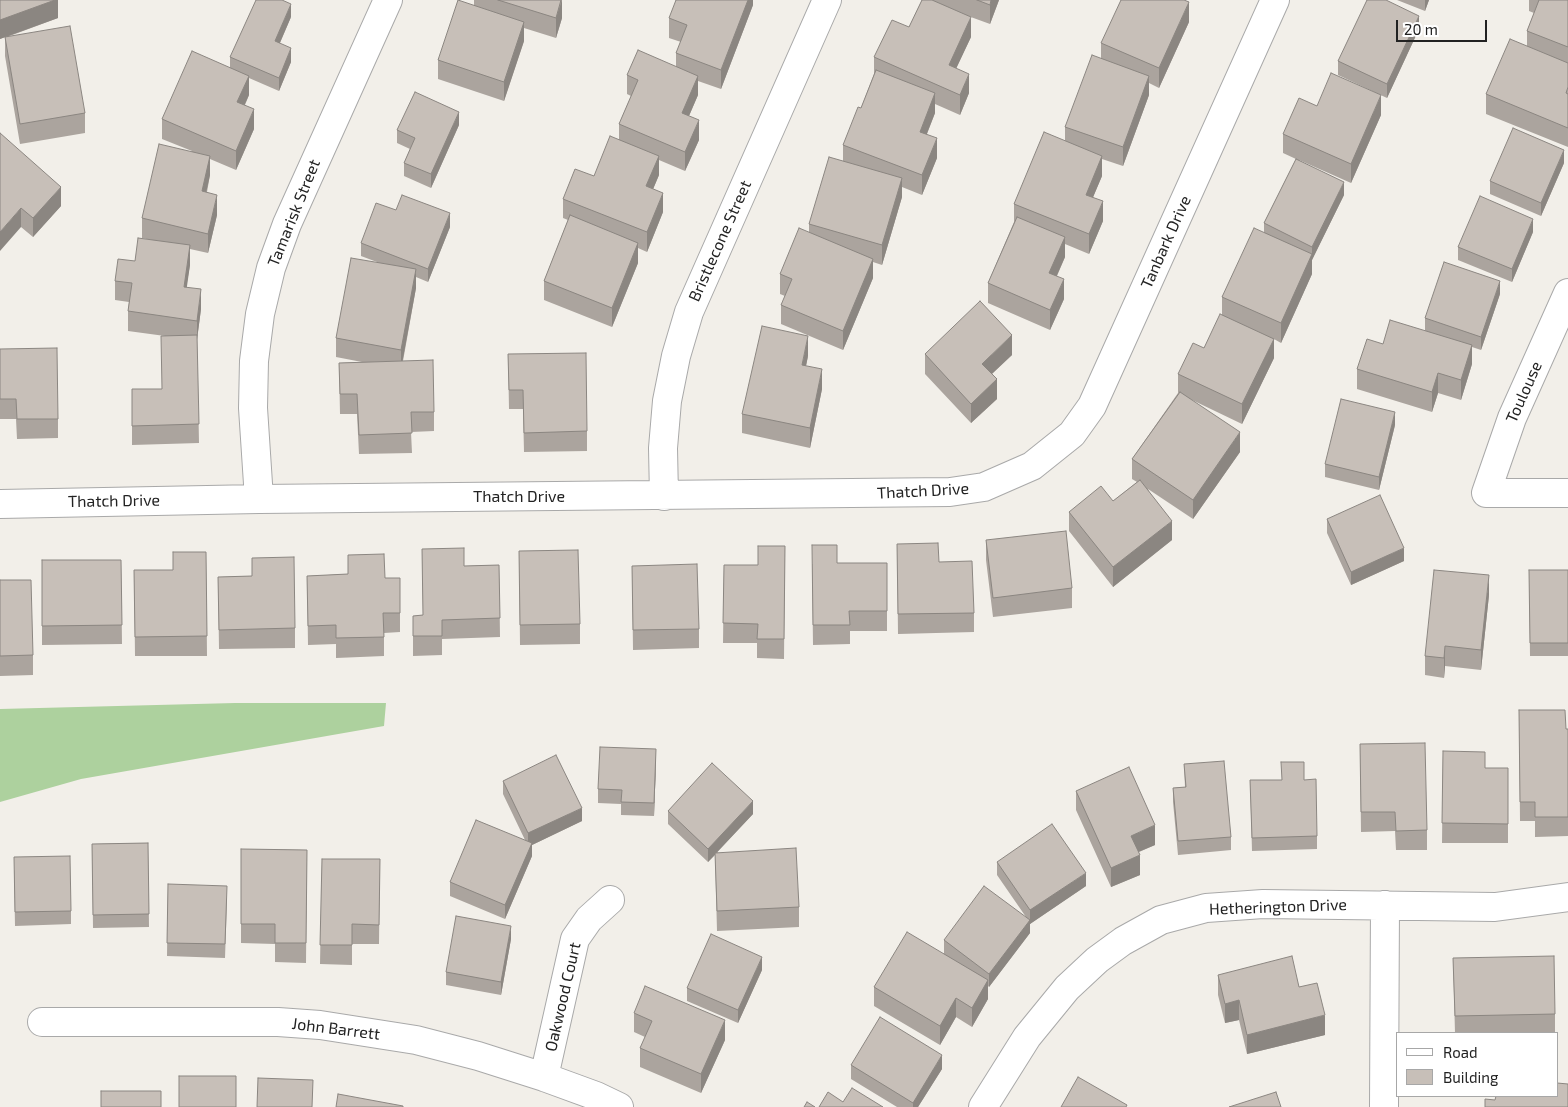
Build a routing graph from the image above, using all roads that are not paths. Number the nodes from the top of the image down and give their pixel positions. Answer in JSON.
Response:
{"nodes":[{"id":1,"x":388,"y":0,"type":"edge"},
{"id":2,"x":827,"y":0,"type":"edge"},
{"id":3,"x":1275,"y":0,"type":"edge"},
{"id":4,"x":1568,"y":293,"type":"edge"},
{"id":5,"x":1032,"y":466,"type":"joint"},
{"id":6,"x":1568,"y":493,"type":"edge"},
{"id":7,"x":664,"y":496,"type":"junction"},
{"id":8,"x":259,"y":499,"type":"junction"},
{"id":9,"x":0,"y":504,"type":"edge"},
{"id":10,"x":1568,"y":897,"type":"edge"},
{"id":11,"x":610,"y":900,"type":"dead end"},
{"id":12,"x":1385,"y":906,"type":"junction"},
{"id":13,"x":42,"y":1022,"type":"dead end"},
{"id":14,"x":544,"y":1077,"type":"junction"},
{"id":15,"x":1384,"y":1106,"type":"edge"},
{"id":16,"x":619,"y":1107,"type":"edge"},
{"id":17,"x":983,"y":1107,"type":"edge"}],
"edges":[{"from":1,"to":8,"type":"street","name":"Tamarisk Street"},
{"from":2,"to":7,"type":"street","name":"Bristlecone Street"},
{"from":3,"to":5,"type":"street","name":"Tanbark Drive"},
{"from":4,"to":6,"type":"street","name":"Toulouse"},
{"from":5,"to":7,"type":"street","name":"Thatch Drive"},
{"from":7,"to":8,"type":"street","name":"Thatch Drive"},
{"from":8,"to":9,"type":"street","name":"Thatch Drive"},
{"from":10,"to":12,"type":"street","name":"Hetherington Drive"},
{"from":11,"to":14,"type":"street","name":"Oakwood Court"},
{"from":12,"to":15,"type":"street"},
{"from":12,"to":17,"type":"street","name":"Hetherington Drive"},
{"from":13,"to":14,"type":"street","name":"John Barrett"},
{"from":14,"to":16,"type":"street","name":"John Barrett"}]}
